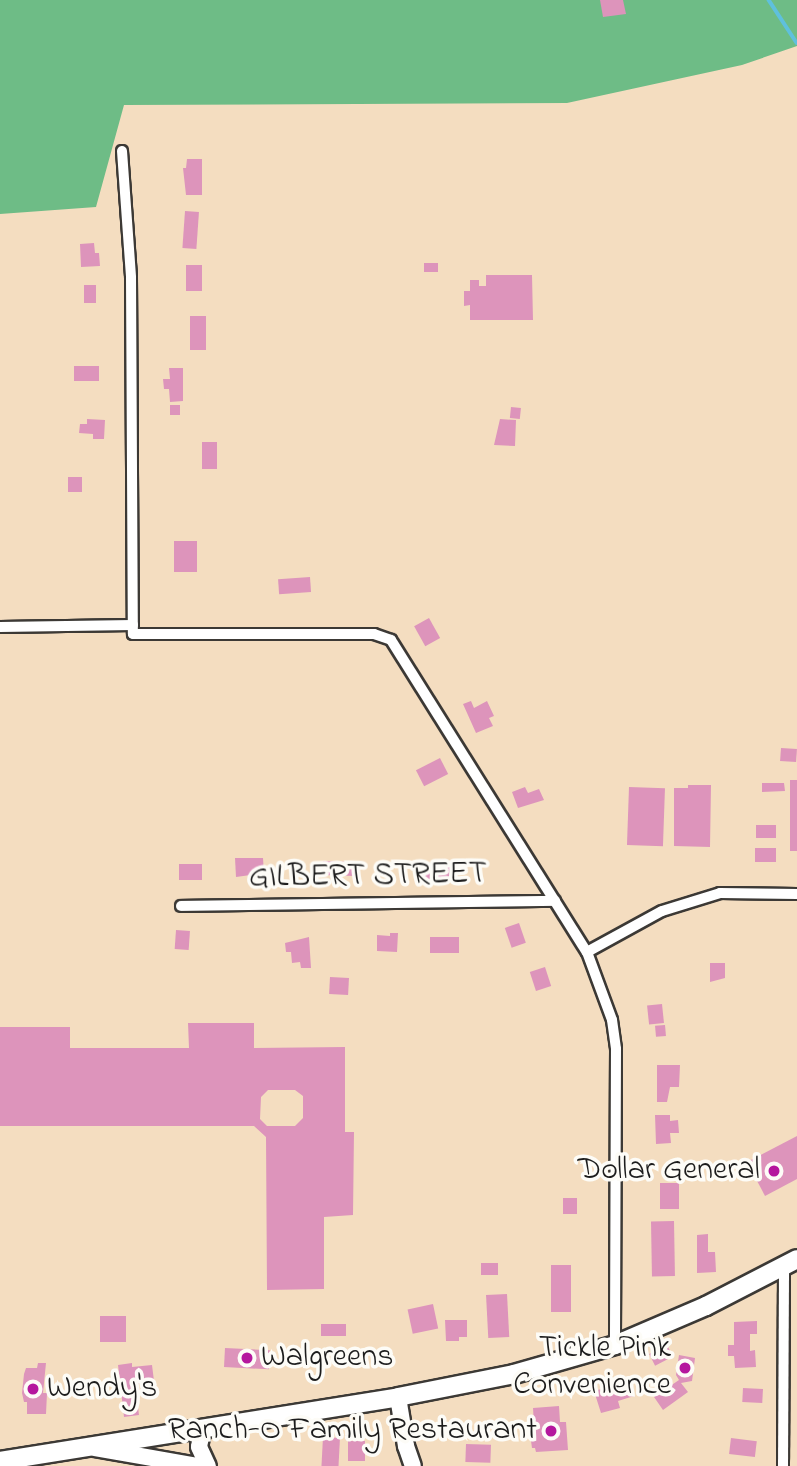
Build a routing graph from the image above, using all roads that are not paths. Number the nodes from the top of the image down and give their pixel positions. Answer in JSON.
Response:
{"nodes":[{"id":1,"x":122,"y":151,"type":"dead end"},
{"id":2,"x":133,"y":625,"type":"junction"},
{"id":3,"x":0,"y":627,"type":"edge"},
{"id":4,"x":797,"y":894,"type":"edge"},
{"id":5,"x":555,"y":901,"type":"junction"},
{"id":6,"x":181,"y":906,"type":"dead end"},
{"id":7,"x":587,"y":952,"type":"junction"},
{"id":8,"x":791,"y":1262,"type":"edge"},
{"id":9,"x":615,"y":1345,"type":"junction"},
{"id":10,"x":398,"y":1397,"type":"junction"},
{"id":11,"x":203,"y":1429,"type":"junction"},
{"id":12,"x":93,"y":1448,"type":"junction"},
{"id":13,"x":0,"y":1461,"type":"edge"},
{"id":14,"x":198,"y":1466,"type":"edge"},
{"id":15,"x":208,"y":1466,"type":"edge"},
{"id":16,"x":413,"y":1466,"type":"edge"},
{"id":17,"x":783,"y":1466,"type":"edge"}],
"edges":[{"from":1,"to":2,"type":"street"},
{"from":2,"to":3,"type":"street"},
{"from":2,"to":5,"type":"street"},
{"from":4,"to":7,"type":"street"},
{"from":5,"to":6,"type":"street","name":"GILBERT STREET"},
{"from":5,"to":7,"type":"street"},
{"from":7,"to":9,"type":"street"},
{"from":8,"to":9,"type":"main road"},
{"from":8,"to":17,"type":"street"},
{"from":9,"to":10,"type":"main road"},
{"from":10,"to":11,"type":"main road"},
{"from":10,"to":16,"type":"main road"},
{"from":11,"to":12,"type":"main road"},
{"from":11,"to":15,"type":"main road"},
{"from":12,"to":13,"type":"main road"},
{"from":12,"to":14,"type":"main road"}]}
